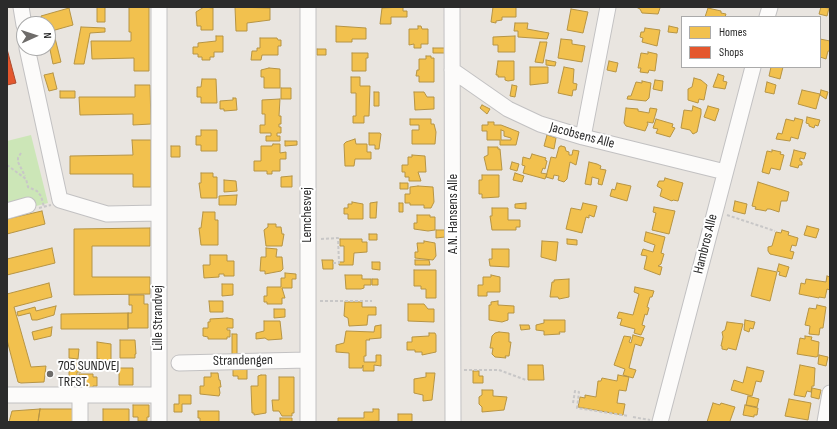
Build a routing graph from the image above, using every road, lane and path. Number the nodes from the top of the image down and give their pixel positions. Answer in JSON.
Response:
{"nodes":[{"id":1,"x":159,"y":7,"type":"edge"},
{"id":2,"x":308,"y":7,"type":"edge"},
{"id":3,"x":452,"y":7,"type":"edge"},
{"id":4,"x":608,"y":7,"type":"edge"},
{"id":5,"x":29,"y":56,"type":"edge"},
{"id":6,"x":753,"y":68,"type":"edge"},
{"id":7,"x":452,"y":70,"type":"junction"},
{"id":8,"x":583,"y":138,"type":"junction"},
{"id":9,"x":21,"y":153,"type":"dead end"},
{"id":10,"x":7,"y":165,"type":"edge"},
{"id":11,"x":725,"y":172,"type":"junction"},
{"id":12,"x":26,"y":179,"type":"junction"},
{"id":13,"x":60,"y":200,"type":"junction"},
{"id":14,"x":28,"y":206,"type":"joint"},
{"id":15,"x":44,"y":207,"type":"junction"},
{"id":16,"x":7,"y":211,"type":"edge"},
{"id":17,"x":714,"y":211,"type":"junction"},
{"id":18,"x":159,"y":213,"type":"junction"},
{"id":19,"x":775,"y":231,"type":"dead end"},
{"id":20,"x":307,"y":239,"type":"junction"},
{"id":21,"x":333,"y":263,"type":"dead end"},
{"id":22,"x":372,"y":301,"type":"dead end"},
{"id":23,"x":307,"y":302,"type":"junction"},
{"id":24,"x":307,"y":360,"type":"junction"},
{"id":25,"x":179,"y":363,"type":"dead end"},
{"id":26,"x":453,"y":370,"type":"junction"},
{"id":27,"x":526,"y":380,"type":"dead end"},
{"id":28,"x":830,"y":393,"type":"edge"},
{"id":29,"x":7,"y":395,"type":"edge"},
{"id":30,"x":159,"y":395,"type":"junction"},
{"id":31,"x":80,"y":396,"type":"junction"},
{"id":32,"x":572,"y":403,"type":"dead end"},
{"id":33,"x":628,"y":416,"type":"dead end"},
{"id":34,"x":633,"y":417,"type":"dead end"},
{"id":35,"x":80,"y":422,"type":"edge"},
{"id":36,"x":159,"y":422,"type":"edge"},
{"id":37,"x":308,"y":422,"type":"edge"},
{"id":38,"x":453,"y":422,"type":"edge"},
{"id":39,"x":660,"y":422,"type":"edge"},
{"id":40,"x":825,"y":422,"type":"edge"}],
"edges":[{"from":1,"to":18,"type":"street","name":"Lille Strandvej"},
{"from":2,"to":20,"type":"street","name":"Lemchesvej"},
{"from":3,"to":7,"type":"street","name":"A.N. Hansens Alle"},
{"from":4,"to":8,"type":"street"},
{"from":5,"to":13,"type":"street"},
{"from":6,"to":11,"type":"street","name":"Hambros Alle"},
{"from":7,"to":8,"type":"street","name":"Jacobsens Alle"},
{"from":7,"to":26,"type":"street","name":"A.N. Hansens Alle"},
{"from":8,"to":11,"type":"street","name":"Jacobsens Alle"},
{"from":9,"to":12,"type":"path"},
{"from":10,"to":12,"type":"path"},
{"from":11,"to":17,"type":"street","name":"Hambros Alle"},
{"from":12,"to":15,"type":"path"},
{"from":13,"to":15,"type":"path"},
{"from":13,"to":18,"type":"street"},
{"from":14,"to":15,"type":"path"},
{"from":14,"to":16,"type":"street"},
{"from":17,"to":19,"type":"path"},
{"from":17,"to":39,"type":"street","name":"Hambros Alle"},
{"from":18,"to":30,"type":"street","name":"Lille Strandvej"},
{"from":20,"to":21,"type":"path"},
{"from":20,"to":23,"type":"street","name":"Lemchesvej"},
{"from":22,"to":23,"type":"path"},
{"from":23,"to":24,"type":"street","name":"Lemchesvej"},
{"from":24,"to":25,"type":"street","name":"Strandengen"},
{"from":24,"to":37,"type":"street","name":"Lemchesvej"},
{"from":26,"to":27,"type":"path"},
{"from":26,"to":38,"type":"street","name":"A.N. Hansens Alle"},
{"from":28,"to":40,"type":"street"},
{"from":29,"to":31,"type":"street"},
{"from":30,"to":31,"type":"street"},
{"from":30,"to":36,"type":"street","name":"Lille Strandvej"},
{"from":31,"to":35,"type":"street"},
{"from":32,"to":33,"type":"path"},
{"from":34,"to":39,"type":"path"}]}
